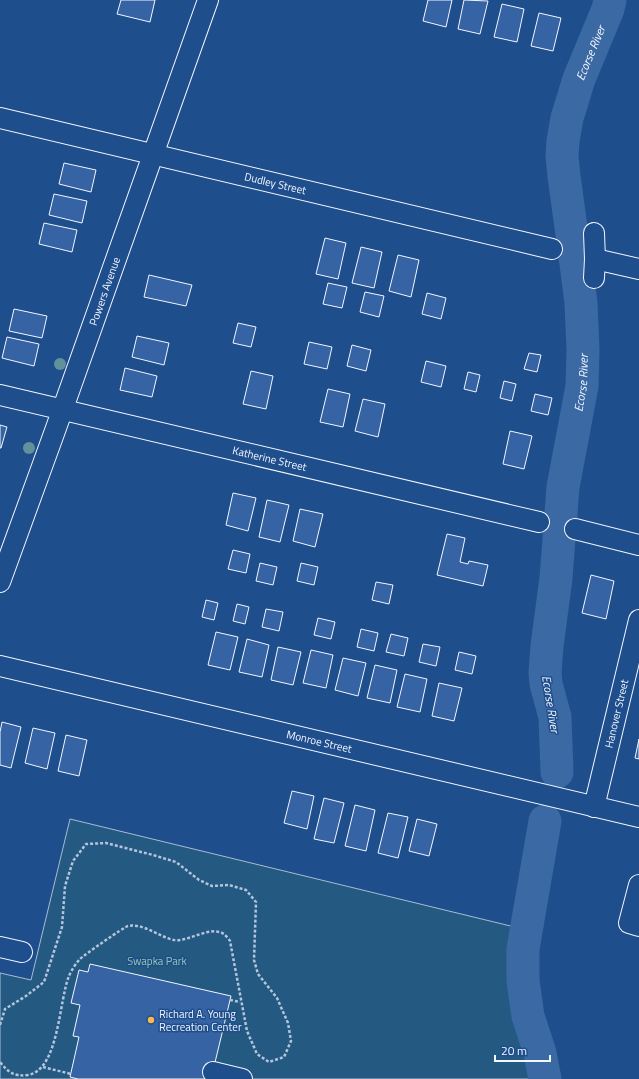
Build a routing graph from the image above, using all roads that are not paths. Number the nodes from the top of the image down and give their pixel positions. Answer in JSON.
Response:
{"nodes":[{"id":1,"x":208,"y":0,"type":"edge"},
{"id":2,"x":0,"y":118,"type":"edge"},
{"id":3,"x":153,"y":154,"type":"junction"},
{"id":4,"x":594,"y":233,"type":"dead end"},
{"id":5,"x":552,"y":249,"type":"dead end"},
{"id":6,"x":639,"y":269,"type":"edge"},
{"id":7,"x":0,"y":395,"type":"edge"},
{"id":8,"x":63,"y":410,"type":"junction"},
{"id":9,"x":539,"y":522,"type":"dead end"},
{"id":10,"x":575,"y":529,"type":"dead end"},
{"id":11,"x":639,"y":545,"type":"edge"},
{"id":12,"x":0,"y":582,"type":"edge"},
{"id":13,"x":639,"y":620,"type":"edge"},
{"id":14,"x":0,"y":666,"type":"edge"},
{"id":15,"x":594,"y":807,"type":"junction"},
{"id":16,"x":639,"y":818,"type":"edge"},
{"id":17,"x":639,"y":885,"type":"edge"},
{"id":18,"x":634,"y":925,"type":"edge"},
{"id":19,"x":0,"y":947,"type":"edge"},
{"id":20,"x":22,"y":952,"type":"dead end"},
{"id":21,"x":213,"y":1072,"type":"dead end"},
{"id":22,"x":242,"y":1079,"type":"edge"}],
"edges":[{"from":1,"to":3,"type":"street","name":"Powers Avenue"},
{"from":2,"to":3,"type":"street","name":"Dudley Street"},
{"from":3,"to":5,"type":"street","name":"Dudley Street"},
{"from":3,"to":8,"type":"street","name":"Powers Avenue"},
{"from":4,"to":6,"type":"street"},
{"from":7,"to":8,"type":"street","name":"Katherine Street"},
{"from":8,"to":9,"type":"street","name":"Katherine Street"},
{"from":8,"to":12,"type":"street","name":"Powers Avenue"},
{"from":10,"to":11,"type":"street"},
{"from":13,"to":15,"type":"street","name":"Hanover Street"},
{"from":14,"to":15,"type":"street","name":"Monroe Street"},
{"from":15,"to":16,"type":"street","name":"Monroe Street"},
{"from":17,"to":18,"type":"street"},
{"from":19,"to":20,"type":"street"},
{"from":21,"to":22,"type":"street"}]}
